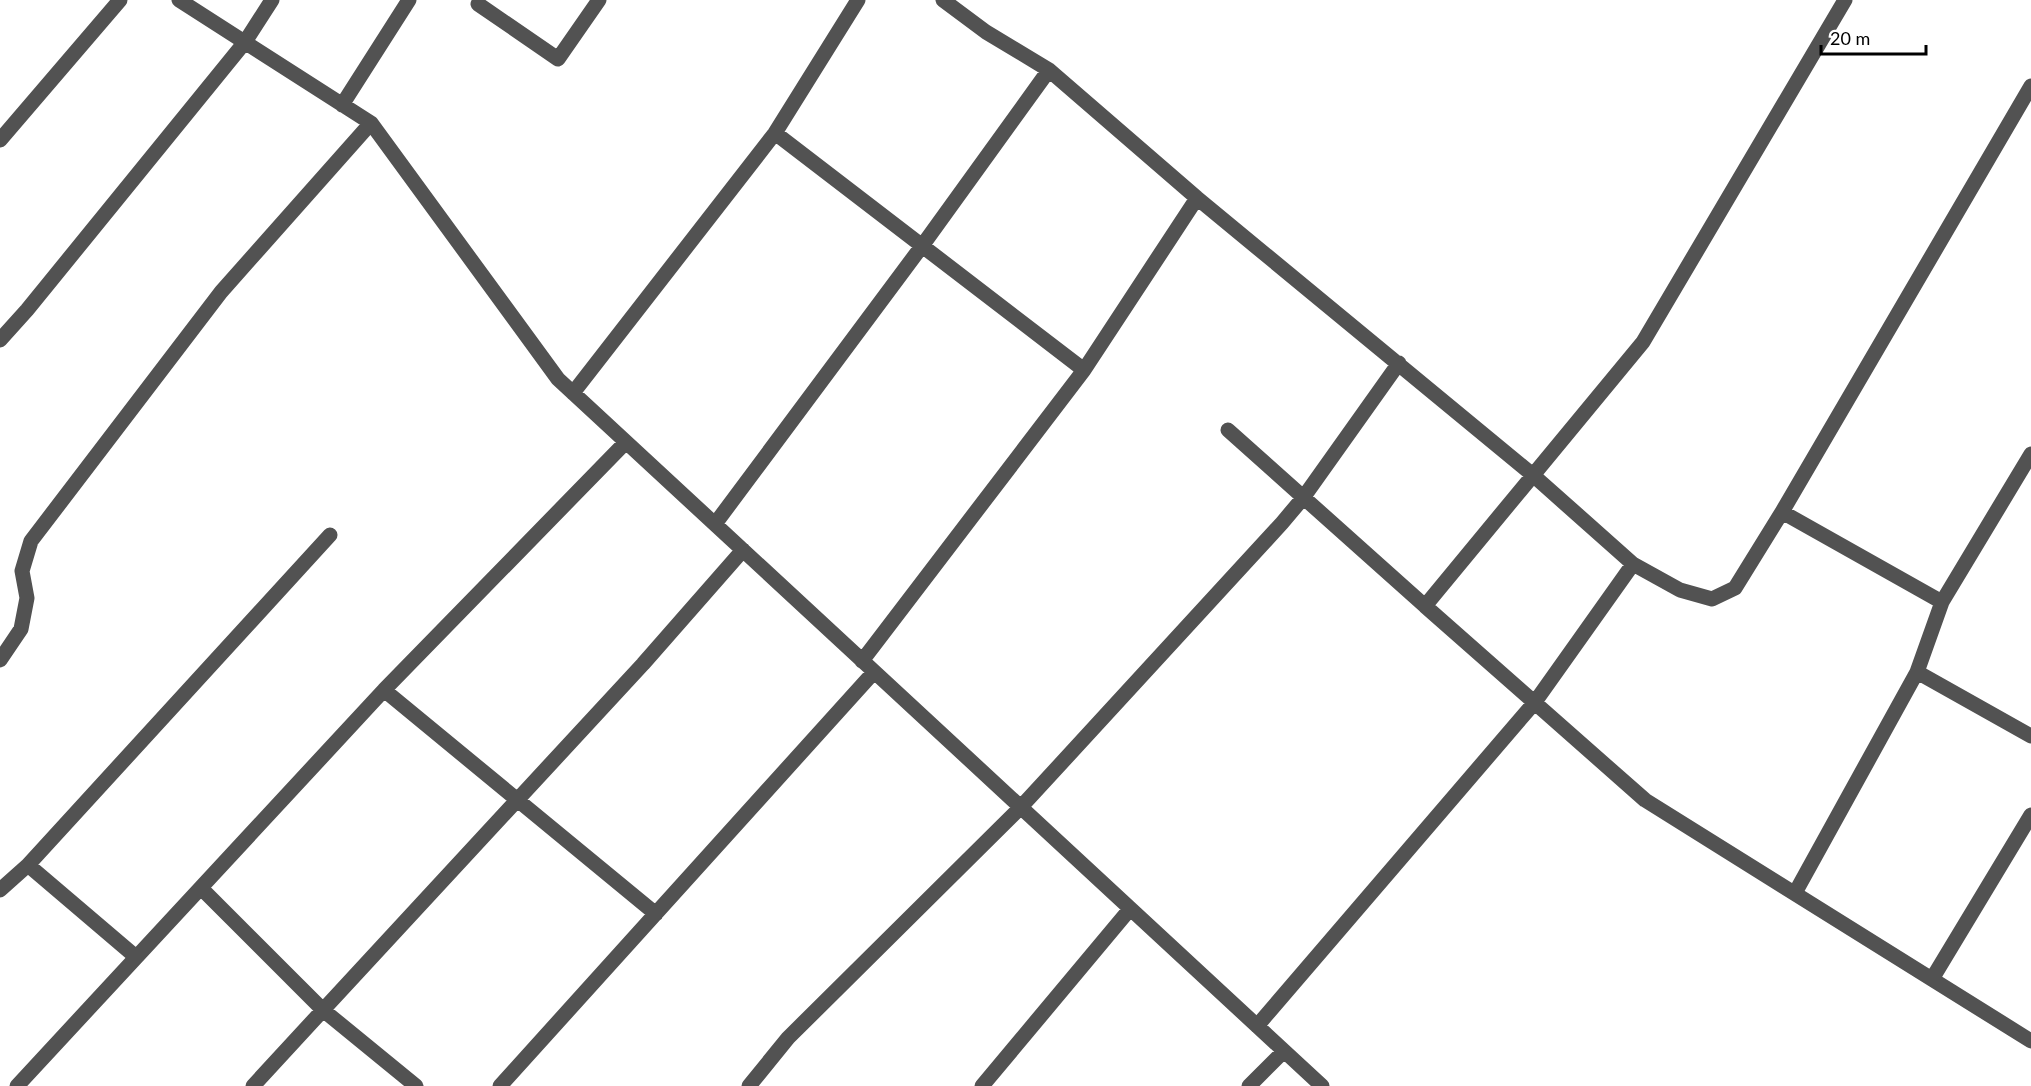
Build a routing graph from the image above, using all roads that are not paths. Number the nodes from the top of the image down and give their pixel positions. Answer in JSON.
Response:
{"nodes":[{"id":1,"x":120,"y":0,"type":"edge"},
{"id":2,"x":179,"y":0,"type":"edge"},
{"id":3,"x":272,"y":0,"type":"edge"},
{"id":4,"x":409,"y":0,"type":"edge"},
{"id":5,"x":599,"y":0,"type":"edge"},
{"id":6,"x":858,"y":0,"type":"edge"},
{"id":7,"x":943,"y":0,"type":"edge"},
{"id":8,"x":1845,"y":0,"type":"edge"},
{"id":9,"x":477,"y":1,"type":"edge"},
{"id":10,"x":244,"y":42,"type":"junction"},
{"id":11,"x":1049,"y":70,"type":"junction"},
{"id":12,"x":2031,"y":86,"type":"edge"},
{"id":13,"x":342,"y":105,"type":"junction"},
{"id":14,"x":371,"y":123,"type":"junction"},
{"id":15,"x":775,"y":133,"type":"junction"},
{"id":16,"x":0,"y":140,"type":"edge"},
{"id":17,"x":1197,"y":198,"type":"junction"},
{"id":18,"x":922,"y":246,"type":"junction"},
{"id":19,"x":0,"y":340,"type":"edge"},
{"id":20,"x":1399,"y":363,"type":"junction"},
{"id":21,"x":1084,"y":370,"type":"junction"},
{"id":22,"x":573,"y":393,"type":"junction"},
{"id":23,"x":1228,"y":430,"type":"dead end"},
{"id":24,"x":626,"y":442,"type":"junction"},
{"id":25,"x":2031,"y":454,"type":"edge"},
{"id":26,"x":1534,"y":476,"type":"junction"},
{"id":27,"x":1303,"y":498,"type":"junction"},
{"id":28,"x":1782,"y":512,"type":"junction"},
{"id":29,"x":715,"y":524,"type":"junction"},
{"id":30,"x":330,"y":535,"type":"dead end"},
{"id":31,"x":743,"y":549,"type":"junction"},
{"id":32,"x":1633,"y":564,"type":"junction"},
{"id":33,"x":1942,"y":602,"type":"junction"},
{"id":34,"x":1425,"y":606,"type":"junction"},
{"id":35,"x":0,"y":660,"type":"edge"},
{"id":36,"x":862,"y":660,"type":"junction"},
{"id":37,"x":874,"y":672,"type":"junction"},
{"id":38,"x":1917,"y":672,"type":"junction"},
{"id":39,"x":384,"y":690,"type":"junction"},
{"id":40,"x":1535,"y":702,"type":"junction"},
{"id":41,"x":2031,"y":736,"type":"edge"},
{"id":42,"x":519,"y":800,"type":"junction"},
{"id":43,"x":1021,"y":807,"type":"junction"},
{"id":44,"x":2031,"y":815,"type":"edge"},
{"id":45,"x":28,"y":864,"type":"junction"},
{"id":46,"x":201,"y":888,"type":"junction"},
{"id":47,"x":0,"y":890,"type":"edge"},
{"id":48,"x":1795,"y":893,"type":"junction"},
{"id":49,"x":1130,"y":909,"type":"junction"},
{"id":50,"x":656,"y":914,"type":"junction"},
{"id":51,"x":136,"y":957,"type":"junction"},
{"id":52,"x":1932,"y":979,"type":"junction"},
{"id":53,"x":323,"y":1010,"type":"junction"},
{"id":54,"x":1257,"y":1026,"type":"junction"},
{"id":55,"x":2031,"y":1041,"type":"edge"},
{"id":56,"x":1284,"y":1051,"type":"junction"},
{"id":57,"x":17,"y":1086,"type":"edge"},
{"id":58,"x":253,"y":1086,"type":"edge"},
{"id":59,"x":416,"y":1086,"type":"edge"},
{"id":60,"x":500,"y":1086,"type":"edge"},
{"id":61,"x":749,"y":1086,"type":"edge"},
{"id":62,"x":982,"y":1086,"type":"edge"},
{"id":63,"x":1249,"y":1086,"type":"edge"},
{"id":64,"x":1322,"y":1086,"type":"edge"}],
"edges":[{"from":1,"to":16,"type":"street"},
{"from":2,"to":10,"type":"street"},
{"from":3,"to":10,"type":"street"},
{"from":4,"to":13,"type":"street"},
{"from":5,"to":9,"type":"street"},
{"from":6,"to":15,"type":"street"},
{"from":7,"to":11,"type":"street"},
{"from":8,"to":26,"type":"street"},
{"from":10,"to":13,"type":"street"},
{"from":10,"to":19,"type":"street"},
{"from":11,"to":17,"type":"street"},
{"from":11,"to":18,"type":"street"},
{"from":12,"to":28,"type":"street"},
{"from":13,"to":14,"type":"street"},
{"from":14,"to":22,"type":"street"},
{"from":14,"to":35,"type":"street"},
{"from":15,"to":18,"type":"street"},
{"from":15,"to":22,"type":"street"},
{"from":17,"to":20,"type":"street"},
{"from":17,"to":21,"type":"street"},
{"from":18,"to":21,"type":"street"},
{"from":18,"to":29,"type":"street"},
{"from":20,"to":26,"type":"street"},
{"from":20,"to":27,"type":"street"},
{"from":21,"to":36,"type":"street"},
{"from":22,"to":24,"type":"street"},
{"from":23,"to":27,"type":"street"},
{"from":24,"to":29,"type":"street"},
{"from":24,"to":39,"type":"street"},
{"from":25,"to":33,"type":"street"},
{"from":26,"to":32,"type":"street"},
{"from":26,"to":34,"type":"street"},
{"from":27,"to":34,"type":"street"},
{"from":27,"to":43,"type":"street"},
{"from":28,"to":32,"type":"street"},
{"from":28,"to":33,"type":"street"},
{"from":29,"to":31,"type":"street"},
{"from":30,"to":45,"type":"street"},
{"from":31,"to":36,"type":"street"},
{"from":31,"to":42,"type":"street"},
{"from":32,"to":40,"type":"street"},
{"from":33,"to":38,"type":"street"},
{"from":34,"to":40,"type":"street"},
{"from":36,"to":37,"type":"street"},
{"from":37,"to":43,"type":"street"},
{"from":37,"to":50,"type":"street"},
{"from":38,"to":41,"type":"street"},
{"from":38,"to":48,"type":"street"},
{"from":39,"to":42,"type":"street"},
{"from":39,"to":46,"type":"street"},
{"from":40,"to":48,"type":"street"},
{"from":40,"to":54,"type":"street"},
{"from":42,"to":50,"type":"street"},
{"from":42,"to":53,"type":"street"},
{"from":43,"to":49,"type":"street"},
{"from":43,"to":61,"type":"street"},
{"from":44,"to":52,"type":"street"},
{"from":45,"to":47,"type":"street"},
{"from":45,"to":51,"type":"street"},
{"from":46,"to":51,"type":"street"},
{"from":46,"to":53,"type":"street"},
{"from":48,"to":52,"type":"street"},
{"from":49,"to":54,"type":"street"},
{"from":49,"to":62,"type":"street"},
{"from":50,"to":60,"type":"street"},
{"from":51,"to":57,"type":"street"},
{"from":52,"to":55,"type":"street"},
{"from":53,"to":58,"type":"street"},
{"from":53,"to":59,"type":"street"},
{"from":54,"to":56,"type":"street"},
{"from":56,"to":63,"type":"street"},
{"from":56,"to":64,"type":"street"}]}
